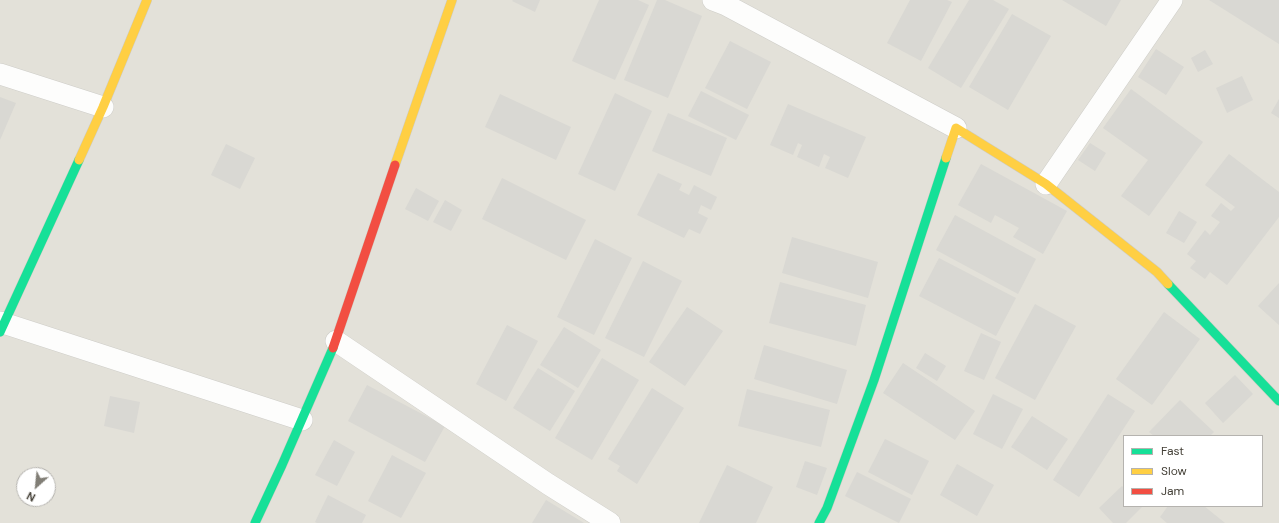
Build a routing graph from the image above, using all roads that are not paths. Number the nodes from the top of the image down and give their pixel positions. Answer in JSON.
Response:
{"nodes":[{"id":1,"x":147,"y":0,"type":"edge"},
{"id":2,"x":452,"y":0,"type":"edge"},
{"id":3,"x":713,"y":0,"type":"edge"},
{"id":4,"x":1172,"y":0,"type":"edge"},
{"id":5,"x":0,"y":74,"type":"edge"},
{"id":6,"x":103,"y":107,"type":"junction"},
{"id":7,"x":956,"y":128,"type":"junction"},
{"id":8,"x":1046,"y":184,"type":"junction"},
{"id":9,"x":1,"y":326,"type":"edge"},
{"id":10,"x":336,"y":341,"type":"junction"},
{"id":11,"x":1279,"y":401,"type":"edge"},
{"id":12,"x":302,"y":420,"type":"junction"},
{"id":13,"x":255,"y":523,"type":"edge"},
{"id":14,"x":610,"y":523,"type":"edge"},
{"id":15,"x":819,"y":523,"type":"edge"}],
"edges":[{"from":1,"to":6,"type":"street"},
{"from":2,"to":10,"type":"street"},
{"from":3,"to":7,"type":"street"},
{"from":4,"to":8,"type":"street"},
{"from":5,"to":6,"type":"street"},
{"from":6,"to":9,"type":"street"},
{"from":7,"to":8,"type":"street"},
{"from":7,"to":15,"type":"street"},
{"from":8,"to":11,"type":"street"},
{"from":9,"to":12,"type":"street"},
{"from":10,"to":12,"type":"street"},
{"from":10,"to":14,"type":"street"},
{"from":12,"to":13,"type":"street"}]}
